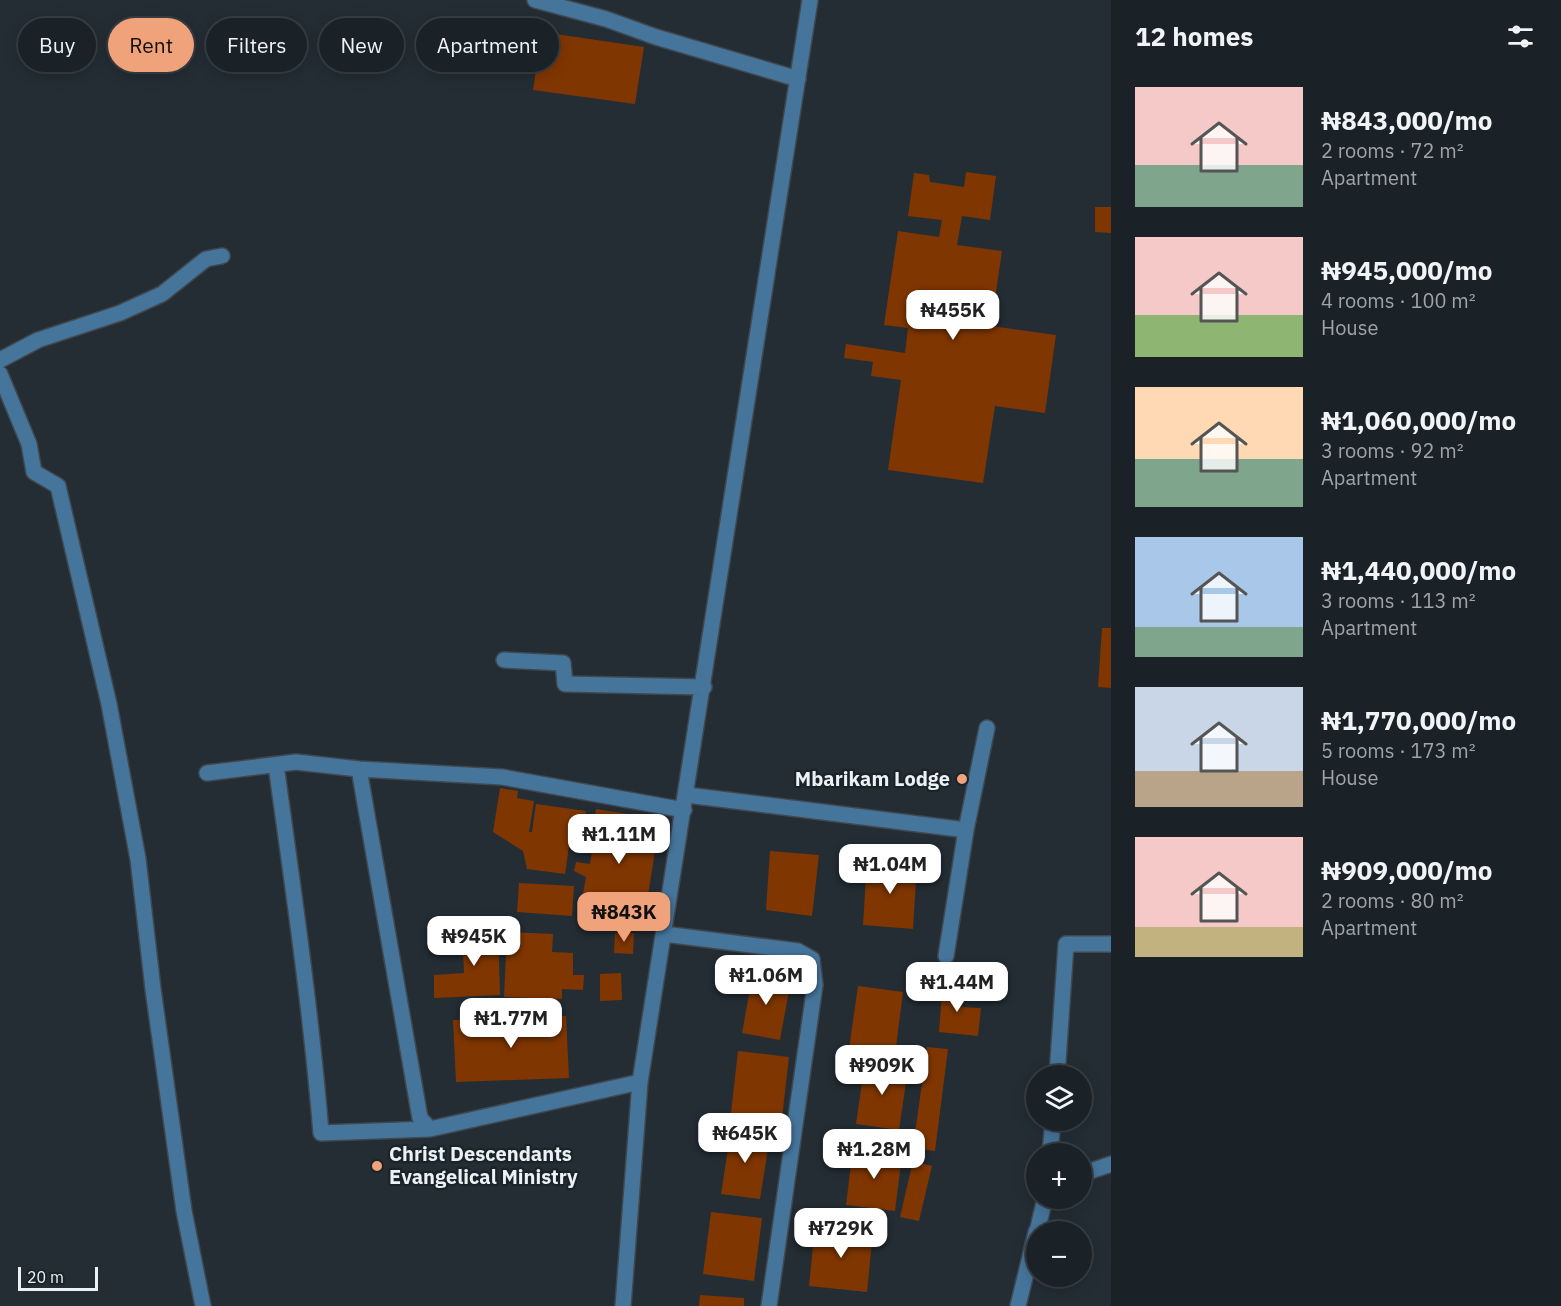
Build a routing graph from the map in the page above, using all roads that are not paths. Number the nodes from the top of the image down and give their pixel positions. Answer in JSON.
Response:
{"nodes":[{"id":1,"x":535,"y":0,"type":"edge"},
{"id":2,"x":810,"y":0,"type":"edge"},
{"id":3,"x":798,"y":79,"type":"junction"},
{"id":4,"x":222,"y":256,"type":"dead end"},
{"id":5,"x":0,"y":360,"type":"edge"},
{"id":6,"x":0,"y":374,"type":"edge"},
{"id":7,"x":504,"y":660,"type":"dead end"},
{"id":8,"x":704,"y":687,"type":"junction"},
{"id":9,"x":987,"y":728,"type":"dead end"},
{"id":10,"x":276,"y":765,"type":"junction"},
{"id":11,"x":359,"y":769,"type":"junction"},
{"id":12,"x":207,"y":773,"type":"dead end"},
{"id":13,"x":685,"y":803,"type":"junction"},
{"id":14,"x":966,"y":830,"type":"junction"},
{"id":15,"x":664,"y":934,"type":"junction"},
{"id":16,"x":1111,"y":944,"type":"edge"},
{"id":17,"x":946,"y":956,"type":"dead end"},
{"id":18,"x":1058,"y":1065,"type":"edge"},
{"id":19,"x":640,"y":1082,"type":"junction"},
{"id":20,"x":430,"y":1130,"type":"junction"},
{"id":21,"x":1111,"y":1164,"type":"edge"},
{"id":22,"x":1092,"y":1171,"type":"edge"},
{"id":23,"x":1026,"y":1273,"type":"edge"},
{"id":24,"x":203,"y":1306,"type":"edge"},
{"id":25,"x":623,"y":1306,"type":"edge"},
{"id":26,"x":769,"y":1306,"type":"edge"},
{"id":27,"x":1018,"y":1306,"type":"edge"}],
"edges":[{"from":1,"to":3,"type":"street"},
{"from":2,"to":3,"type":"street"},
{"from":3,"to":8,"type":"street"},
{"from":4,"to":5,"type":"street"},
{"from":6,"to":24,"type":"street"},
{"from":7,"to":8,"type":"street"},
{"from":8,"to":13,"type":"street"},
{"from":9,"to":14,"type":"street"},
{"from":10,"to":11,"type":"street"},
{"from":10,"to":12,"type":"street"},
{"from":10,"to":20,"type":"street"},
{"from":11,"to":13,"type":"street"},
{"from":11,"to":20,"type":"street"},
{"from":13,"to":14,"type":"street"},
{"from":13,"to":15,"type":"street"},
{"from":14,"to":17,"type":"street"},
{"from":15,"to":19,"type":"street"},
{"from":15,"to":26,"type":"street"},
{"from":16,"to":18,"type":"street"},
{"from":19,"to":20,"type":"street"},
{"from":19,"to":25,"type":"street"},
{"from":21,"to":22,"type":"street"},
{"from":23,"to":27,"type":"street"}]}
